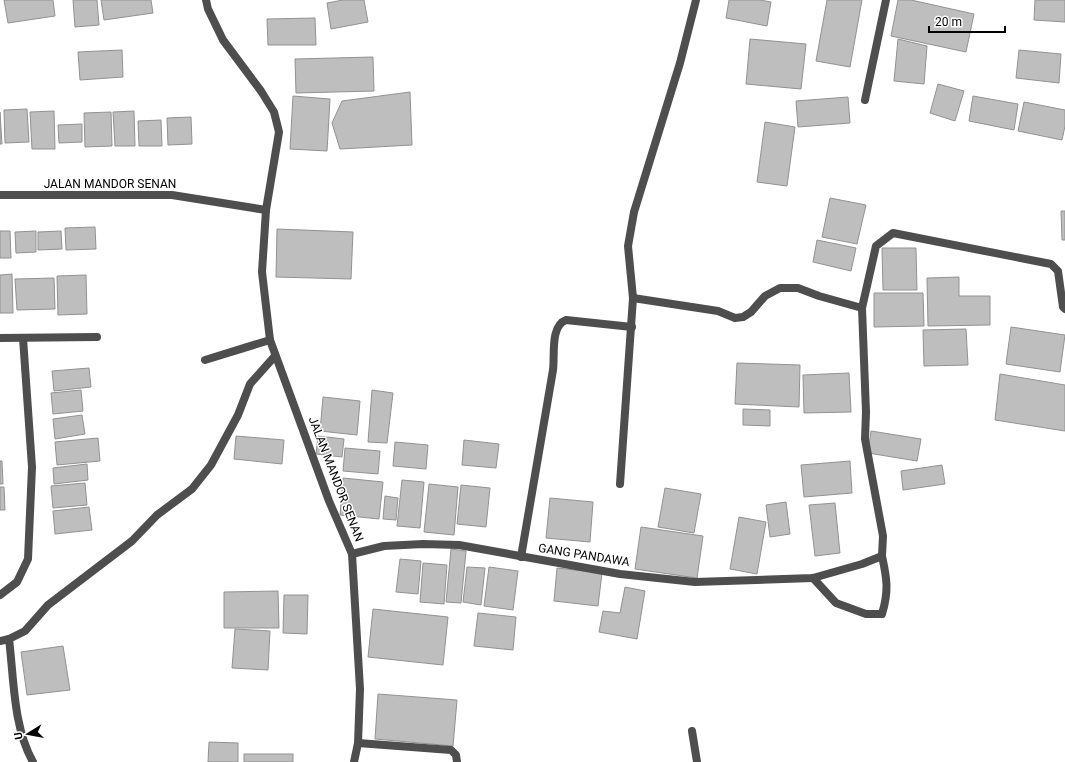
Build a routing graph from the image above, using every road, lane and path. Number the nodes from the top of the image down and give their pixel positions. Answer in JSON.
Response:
{"nodes":[{"id":1,"x":206,"y":0,"type":"edge"},
{"id":2,"x":696,"y":0,"type":"edge"},
{"id":3,"x":886,"y":0,"type":"edge"},
{"id":4,"x":865,"y":100,"type":"dead end"},
{"id":5,"x":0,"y":195,"type":"edge"},
{"id":6,"x":266,"y":210,"type":"junction"},
{"id":7,"x":633,"y":298,"type":"junction"},
{"id":8,"x":862,"y":308,"type":"junction"},
{"id":9,"x":1065,"y":309,"type":"edge"},
{"id":10,"x":632,"y":327,"type":"junction"},
{"id":11,"x":97,"y":337,"type":"dead end"},
{"id":12,"x":0,"y":338,"type":"edge"},
{"id":13,"x":23,"y":338,"type":"junction"},
{"id":14,"x":270,"y":340,"type":"junction"},
{"id":15,"x":275,"y":356,"type":"junction"},
{"id":16,"x":205,"y":360,"type":"dead end"},
{"id":17,"x":620,"y":484,"type":"dead end"},
{"id":18,"x":352,"y":554,"type":"junction"},
{"id":19,"x":882,"y":556,"type":"junction"},
{"id":20,"x":521,"y":557,"type":"junction"},
{"id":21,"x":814,"y":578,"type":"junction"},
{"id":22,"x":0,"y":595,"type":"edge"},
{"id":23,"x":10,"y":639,"type":"junction"},
{"id":24,"x":0,"y":641,"type":"edge"},
{"id":25,"x":692,"y":731,"type":"dead end"},
{"id":26,"x":358,"y":743,"type":"junction"},
{"id":27,"x":33,"y":762,"type":"edge"},
{"id":28,"x":354,"y":762,"type":"edge"},
{"id":29,"x":457,"y":762,"type":"edge"},
{"id":30,"x":697,"y":762,"type":"edge"}],
"edges":[{"from":1,"to":6,"type":"street","name":"JALAN MANDOR SENAN"},
{"from":2,"to":7,"type":"street"},
{"from":3,"to":4,"type":"street"},
{"from":5,"to":6,"type":"street","name":"JALAN MANDOR SENAN"},
{"from":6,"to":14,"type":"street","name":"JALAN MANDOR SENAN"},
{"from":7,"to":8,"type":"street"},
{"from":7,"to":10,"type":"street"},
{"from":8,"to":9,"type":"street"},
{"from":8,"to":19,"type":"street"},
{"from":10,"to":17,"type":"street"},
{"from":10,"to":20,"type":"street"},
{"from":11,"to":13,"type":"street"},
{"from":12,"to":13,"type":"street"},
{"from":13,"to":22,"type":"street"},
{"from":14,"to":15,"type":"street","name":"JALAN MANDOR SENAN"},
{"from":14,"to":16,"type":"street"},
{"from":15,"to":18,"type":"street","name":"JALAN MANDOR SENAN"},
{"from":15,"to":23,"type":"street"},
{"from":18,"to":20,"type":"street","name":"GANG PANDAWA"},
{"from":18,"to":26,"type":"street","name":"JALAN MANDOR SENAN"},
{"from":19,"to":21,"type":"street","name":"GANG PANDAWA"},
{"from":19,"to":21,"type":"street"},
{"from":20,"to":21,"type":"street","name":"GANG PANDAWA"},
{"from":23,"to":24,"type":"street"},
{"from":23,"to":27,"type":"street"},
{"from":25,"to":30,"type":"street"},
{"from":26,"to":28,"type":"street","name":"JALAN MANDOR SENAN"},
{"from":26,"to":29,"type":"street"}]}
